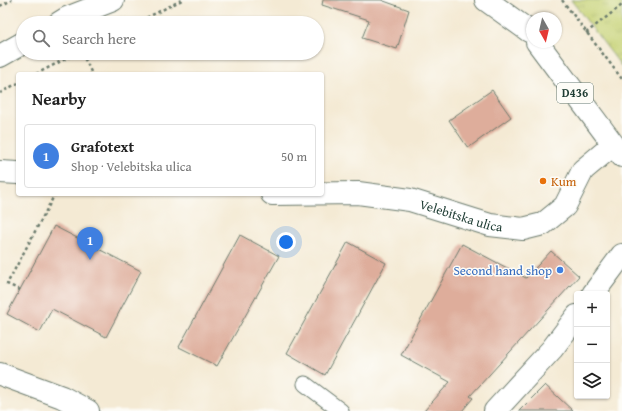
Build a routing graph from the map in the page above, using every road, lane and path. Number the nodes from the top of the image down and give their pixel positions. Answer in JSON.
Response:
{"nodes":[{"id":1,"x":12,"y":0,"type":"edge"},
{"id":2,"x":87,"y":0,"type":"edge"},
{"id":3,"x":113,"y":0,"type":"edge"},
{"id":4,"x":182,"y":0,"type":"edge"},
{"id":5,"x":486,"y":0,"type":"edge"},
{"id":6,"x":514,"y":0,"type":"edge"},
{"id":7,"x":562,"y":0,"type":"edge"},
{"id":8,"x":622,"y":5,"type":"edge"},
{"id":9,"x":0,"y":6,"type":"edge"},
{"id":10,"x":69,"y":16,"type":"edge"},
{"id":11,"x":75,"y":16,"type":"edge"},
{"id":12,"x":150,"y":16,"type":"edge"},
{"id":13,"x":526,"y":23,"type":"edge"},
{"id":14,"x":526,"y":31,"type":"edge"},
{"id":15,"x":586,"y":33,"type":"junction"},
{"id":16,"x":16,"y":47,"type":"edge"},
{"id":17,"x":542,"y":48,"type":"edge"},
{"id":18,"x":0,"y":56,"type":"edge"},
{"id":19,"x":63,"y":60,"type":"edge"},
{"id":20,"x":85,"y":60,"type":"edge"},
{"id":21,"x":40,"y":72,"type":"edge"},
{"id":22,"x":91,"y":72,"type":"edge"},
{"id":23,"x":622,"y":79,"type":"edge"},
{"id":24,"x":16,"y":84,"type":"edge"},
{"id":25,"x":0,"y":93,"type":"edge"},
{"id":26,"x":618,"y":150,"type":"edge"},
{"id":27,"x":0,"y":172,"type":"edge"},
{"id":28,"x":16,"y":173,"type":"edge"},
{"id":29,"x":324,"y":193,"type":"edge"},
{"id":30,"x":54,"y":196,"type":"edge"},
{"id":31,"x":622,"y":255,"type":"edge"},
{"id":32,"x":20,"y":290,"type":"dead end"},
{"id":33,"x":595,"y":291,"type":"edge"},
{"id":34,"x":574,"y":320,"type":"edge"},
{"id":35,"x":0,"y":374,"type":"edge"},
{"id":36,"x":305,"y":384,"type":"dead end"},
{"id":37,"x":88,"y":411,"type":"edge"},
{"id":38,"x":341,"y":411,"type":"edge"},
{"id":39,"x":496,"y":411,"type":"edge"}],
"edges":[{"from":1,"to":9,"type":"path"},
{"from":2,"to":10,"type":"street"},
{"from":3,"to":11,"type":"street"},
{"from":4,"to":12,"type":"path"},
{"from":5,"to":14,"type":"street","number":"D436"},
{"from":6,"to":13,"type":"street","number":"D436"},
{"from":7,"to":15,"type":"path"},
{"from":8,"to":15,"type":"path"},
{"from":15,"to":23,"type":"path"},
{"from":16,"to":18,"type":"street"},
{"from":17,"to":26,"type":"street","number":"D436"},
{"from":19,"to":21,"type":"path"},
{"from":20,"to":22,"type":"path"},
{"from":24,"to":25,"type":"path"},
{"from":26,"to":29,"type":"street","name":"Velebitska ulica"},
{"from":27,"to":28,"type":"street"},
{"from":30,"to":32,"type":"path"},
{"from":31,"to":33,"type":"street"},
{"from":34,"to":39,"type":"street"},
{"from":35,"to":37,"type":"street"},
{"from":36,"to":38,"type":"lane"}]}
